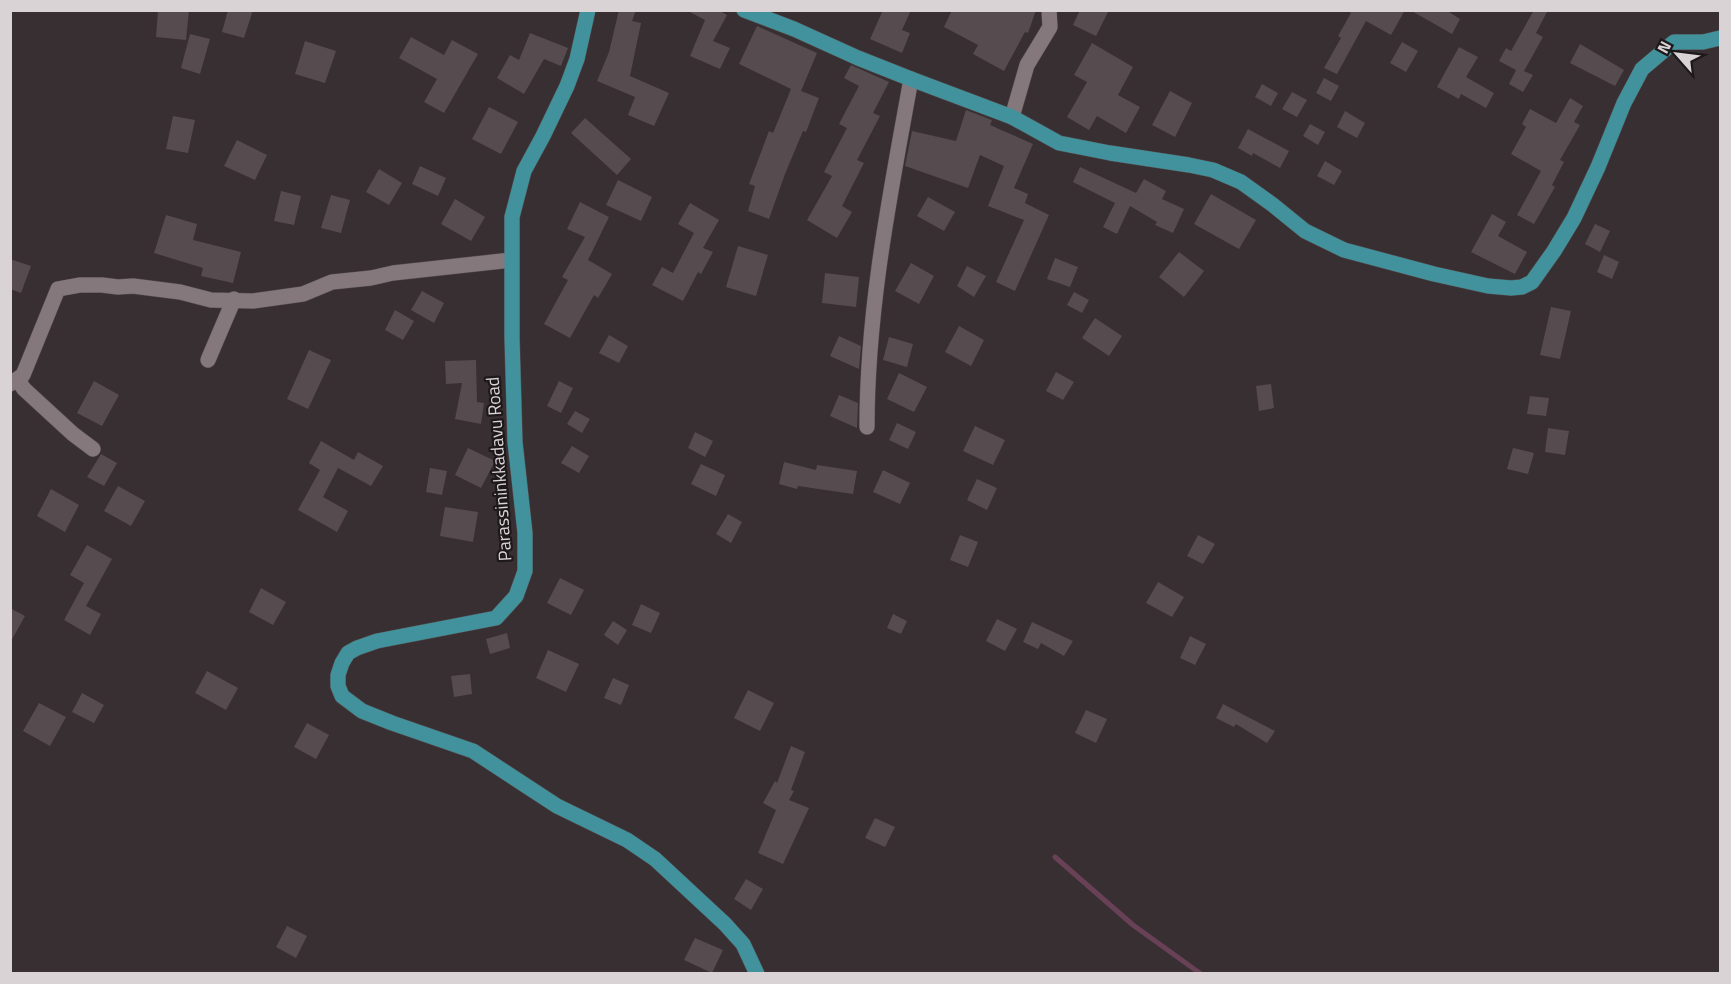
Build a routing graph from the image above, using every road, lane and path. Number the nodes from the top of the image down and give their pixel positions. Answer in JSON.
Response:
{"nodes":[{"id":1,"x":588,"y":10,"type":"edge"},
{"id":2,"x":744,"y":10,"type":"edge"},
{"id":3,"x":1049,"y":10,"type":"edge"},
{"id":4,"x":1720,"y":38,"type":"edge"},
{"id":5,"x":910,"y":79,"type":"junction"},
{"id":6,"x":1012,"y":117,"type":"junction"},
{"id":7,"x":511,"y":260,"type":"junction"},
{"id":8,"x":234,"y":299,"type":"junction"},
{"id":9,"x":208,"y":360,"type":"dead end"},
{"id":10,"x":14,"y":382,"type":"edge"},
{"id":11,"x":867,"y":427,"type":"dead end"},
{"id":12,"x":93,"y":449,"type":"dead end"},
{"id":13,"x":757,"y":974,"type":"edge"}],
"edges":[{"from":1,"to":7,"type":"main road","name":"Parassininkkadavu Road"},
{"from":2,"to":5,"type":"main road"},
{"from":3,"to":6,"type":"street"},
{"from":4,"to":6,"type":"main road"},
{"from":5,"to":6,"type":"main road"},
{"from":5,"to":11,"type":"street"},
{"from":7,"to":8,"type":"street"},
{"from":7,"to":13,"type":"main road","name":"Parassininkkadavu Road"},
{"from":8,"to":9,"type":"street"},
{"from":8,"to":10,"type":"street"},
{"from":10,"to":12,"type":"street"}]}
